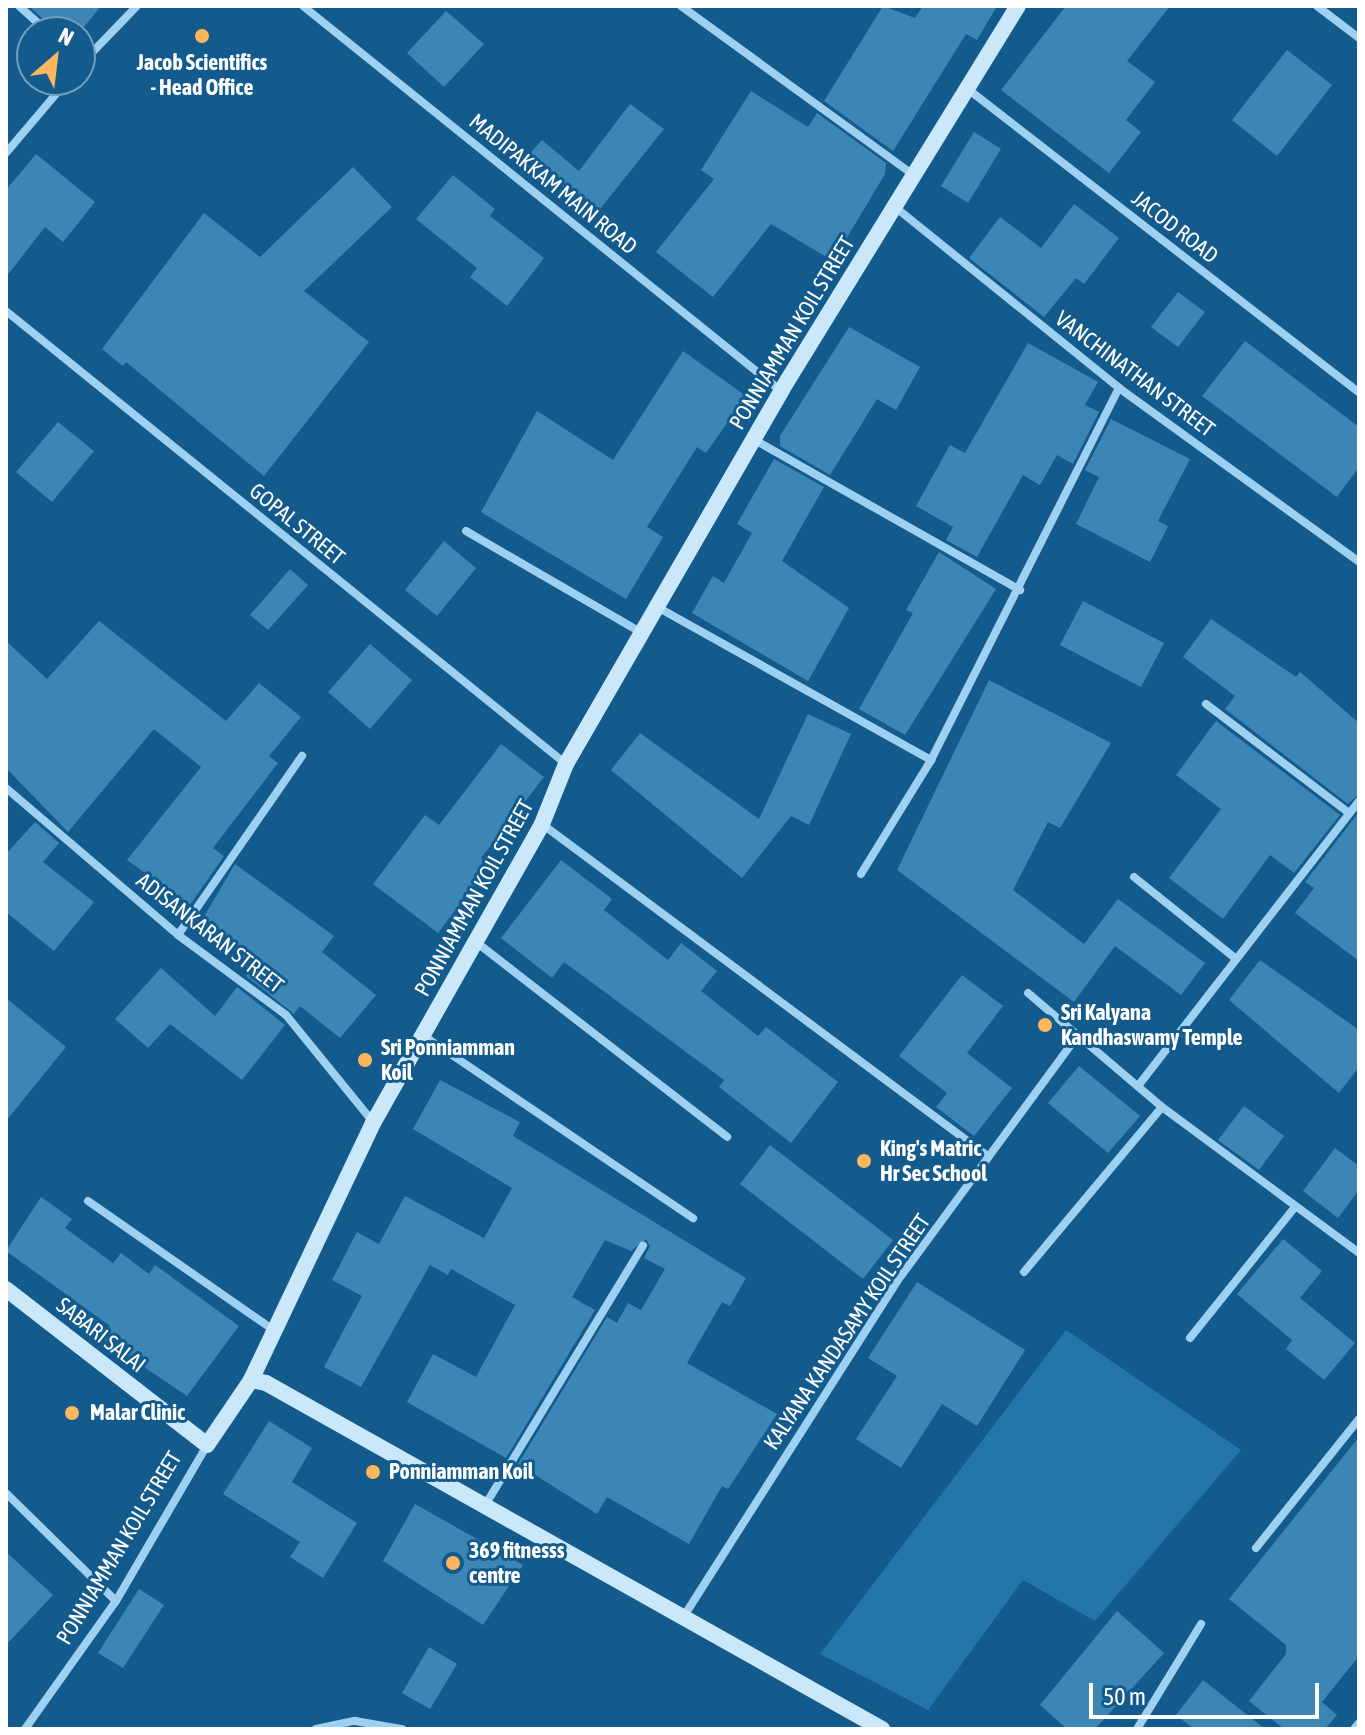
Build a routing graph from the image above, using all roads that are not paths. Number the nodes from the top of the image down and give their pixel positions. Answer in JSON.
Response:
{"nodes":[{"id":1,"x":137,"y":6,"type":"edge"},
{"id":2,"x":303,"y":6,"type":"edge"},
{"id":3,"x":681,"y":6,"type":"edge"},
{"id":4,"x":1018,"y":6,"type":"edge"},
{"id":5,"x":1317,"y":6,"type":"edge"},
{"id":6,"x":1359,"y":38,"type":"edge"},
{"id":7,"x":96,"y":48,"type":"edge"},
{"id":8,"x":969,"y":90,"type":"junction"},
{"id":9,"x":54,"y":96,"type":"edge"},
{"id":10,"x":6,"y":153,"type":"edge"},
{"id":11,"x":916,"y":176,"type":"junction"},
{"id":12,"x":895,"y":207,"type":"junction"},
{"id":13,"x":6,"y":311,"type":"edge"},
{"id":14,"x":1119,"y":388,"type":"junction"},
{"id":15,"x":781,"y":391,"type":"junction"},
{"id":16,"x":1359,"y":392,"type":"edge"},
{"id":17,"x":753,"y":439,"type":"junction"},
{"id":18,"x":466,"y":531,"type":"dead end"},
{"id":19,"x":1359,"y":562,"type":"edge"},
{"id":20,"x":1020,"y":590,"type":"junction"},
{"id":21,"x":659,"y":608,"type":"junction"},
{"id":22,"x":645,"y":634,"type":"junction"},
{"id":23,"x":1206,"y":704,"type":"dead end"},
{"id":24,"x":302,"y":756,"type":"dead end"},
{"id":25,"x":931,"y":760,"type":"junction"},
{"id":26,"x":566,"y":764,"type":"junction"},
{"id":27,"x":6,"y":788,"type":"edge"},
{"id":28,"x":1359,"y":801,"type":"edge"},
{"id":29,"x":1349,"y":813,"type":"junction"},
{"id":30,"x":542,"y":824,"type":"junction"},
{"id":31,"x":861,"y":874,"type":"dead end"},
{"id":32,"x":1134,"y":877,"type":"dead end"},
{"id":33,"x":178,"y":935,"type":"junction"},
{"id":34,"x":475,"y":942,"type":"junction"},
{"id":35,"x":1234,"y":957,"type":"junction"},
{"id":36,"x":1028,"y":993,"type":"dead end"},
{"id":37,"x":1078,"y":1035,"type":"junction"},
{"id":38,"x":424,"y":1036,"type":"junction"},
{"id":39,"x":1138,"y":1086,"type":"junction"},
{"id":40,"x":1162,"y":1107,"type":"junction"},
{"id":41,"x":373,"y":1123,"type":"junction"},
{"id":42,"x":727,"y":1137,"type":"dead end"},
{"id":43,"x":989,"y":1157,"type":"junction"},
{"id":44,"x":88,"y":1201,"type":"dead end"},
{"id":45,"x":1294,"y":1208,"type":"junction"},
{"id":46,"x":693,"y":1218,"type":"dead end"},
{"id":47,"x":643,"y":1245,"type":"dead end"},
{"id":48,"x":1359,"y":1253,"type":"edge"},
{"id":49,"x":1024,"y":1272,"type":"dead end"},
{"id":50,"x":6,"y":1289,"type":"edge"},
{"id":51,"x":271,"y":1328,"type":"junction"},
{"id":52,"x":1190,"y":1338,"type":"dead end"},
{"id":53,"x":251,"y":1380,"type":"junction"},
{"id":54,"x":1359,"y":1419,"type":"edge"},
{"id":55,"x":207,"y":1445,"type":"junction"},
{"id":56,"x":6,"y":1493,"type":"edge"},
{"id":57,"x":484,"y":1507,"type":"junction"},
{"id":58,"x":1256,"y":1548,"type":"dead end"},
{"id":59,"x":116,"y":1601,"type":"junction"},
{"id":60,"x":684,"y":1616,"type":"junction"},
{"id":61,"x":1201,"y":1624,"type":"dead end"},
{"id":62,"x":38,"y":1719,"type":"junction"},
{"id":63,"x":1359,"y":1723,"type":"edge"},
{"id":64,"x":25,"y":1729,"type":"edge"},
{"id":65,"x":38,"y":1729,"type":"edge"},
{"id":66,"x":316,"y":1729,"type":"edge"},
{"id":67,"x":402,"y":1729,"type":"edge"},
{"id":68,"x":882,"y":1729,"type":"edge"},
{"id":69,"x":1137,"y":1729,"type":"edge"},
{"id":70,"x":1354,"y":1729,"type":"edge"}],
"edges":[{"from":1,"to":7,"type":"street"},
{"from":2,"to":15,"type":"street","name":"MADIPAKKAM MAIN ROAD"},
{"from":3,"to":11,"type":"street"},
{"from":4,"to":8,"type":"street","name":"PONNIAMMAN KOIL STREET"},
{"from":5,"to":6,"type":"street"},
{"from":8,"to":11,"type":"street","name":"PONNIAMMAN KOIL STREET"},
{"from":8,"to":16,"type":"street","name":"JACOD ROAD"},
{"from":9,"to":10,"type":"street"},
{"from":11,"to":12,"type":"street","name":"PONNIAMMAN KOIL STREET"},
{"from":12,"to":14,"type":"street","name":"VANCHINATHAN STREET"},
{"from":12,"to":15,"type":"street","name":"PONNIAMMAN KOIL STREET"},
{"from":13,"to":26,"type":"street","name":"GOPAL STREET"},
{"from":14,"to":19,"type":"street","name":"VANCHINATHAN STREET"},
{"from":14,"to":20,"type":"street"},
{"from":15,"to":17,"type":"street","name":"PONNIAMMAN KOIL STREET"},
{"from":17,"to":20,"type":"street"},
{"from":17,"to":21,"type":"street","name":"PONNIAMMAN KOIL STREET"},
{"from":18,"to":22,"type":"street"},
{"from":20,"to":25,"type":"street"},
{"from":21,"to":22,"type":"street","name":"PONNIAMMAN KOIL STREET"},
{"from":21,"to":25,"type":"street"},
{"from":22,"to":26,"type":"street","name":"PONNIAMMAN KOIL STREET"},
{"from":23,"to":29,"type":"street"},
{"from":24,"to":33,"type":"street"},
{"from":25,"to":31,"type":"street"},
{"from":26,"to":30,"type":"street","name":"PONNIAMMAN KOIL STREET"},
{"from":27,"to":33,"type":"street","name":"ADISANKARAN STREET"},
{"from":28,"to":29,"type":"street"},
{"from":29,"to":35,"type":"street"},
{"from":30,"to":34,"type":"street","name":"PONNIAMMAN KOIL STREET"},
{"from":30,"to":43,"type":"street"},
{"from":32,"to":35,"type":"street"},
{"from":33,"to":41,"type":"street","name":"ADISANKARAN STREET"},
{"from":34,"to":38,"type":"street","name":"PONNIAMMAN KOIL STREET"},
{"from":34,"to":42,"type":"street"},
{"from":35,"to":39,"type":"street"},
{"from":36,"to":37,"type":"street"},
{"from":37,"to":39,"type":"street"},
{"from":37,"to":43,"type":"street","name":"KALYANA KANDASAMY KOIL STREET"},
{"from":38,"to":41,"type":"street","name":"PONNIAMMAN KOIL STREET"},
{"from":38,"to":46,"type":"street"},
{"from":39,"to":40,"type":"street"},
{"from":40,"to":45,"type":"street"},
{"from":40,"to":49,"type":"street"},
{"from":41,"to":51,"type":"street","name":"PONNIAMMAN KOIL STREET"},
{"from":43,"to":60,"type":"street","name":"KALYANA KANDASAMY KOIL STREET"},
{"from":44,"to":51,"type":"street"},
{"from":45,"to":48,"type":"street"},
{"from":45,"to":52,"type":"street"},
{"from":47,"to":57,"type":"street"},
{"from":50,"to":55,"type":"street","name":"SABARI SALAI"},
{"from":51,"to":53,"type":"street","name":"PONNIAMMAN KOIL STREET"},
{"from":53,"to":55,"type":"street","name":"PONNIAMMAN KOIL STREET"},
{"from":53,"to":57,"type":"street"},
{"from":54,"to":58,"type":"street"},
{"from":55,"to":59,"type":"street","name":"PONNIAMMAN KOIL STREET"},
{"from":56,"to":59,"type":"street"},
{"from":57,"to":60,"type":"street"},
{"from":59,"to":62,"type":"street","name":"PONNIAMMAN KOIL STREET"},
{"from":60,"to":68,"type":"street"},
{"from":61,"to":69,"type":"street"},
{"from":62,"to":64,"type":"street","name":"PONNIAMMAN KOIL STREET"},
{"from":62,"to":65,"type":"street"},
{"from":63,"to":70,"type":"street"},
{"from":66,"to":67,"type":"street"}]}
